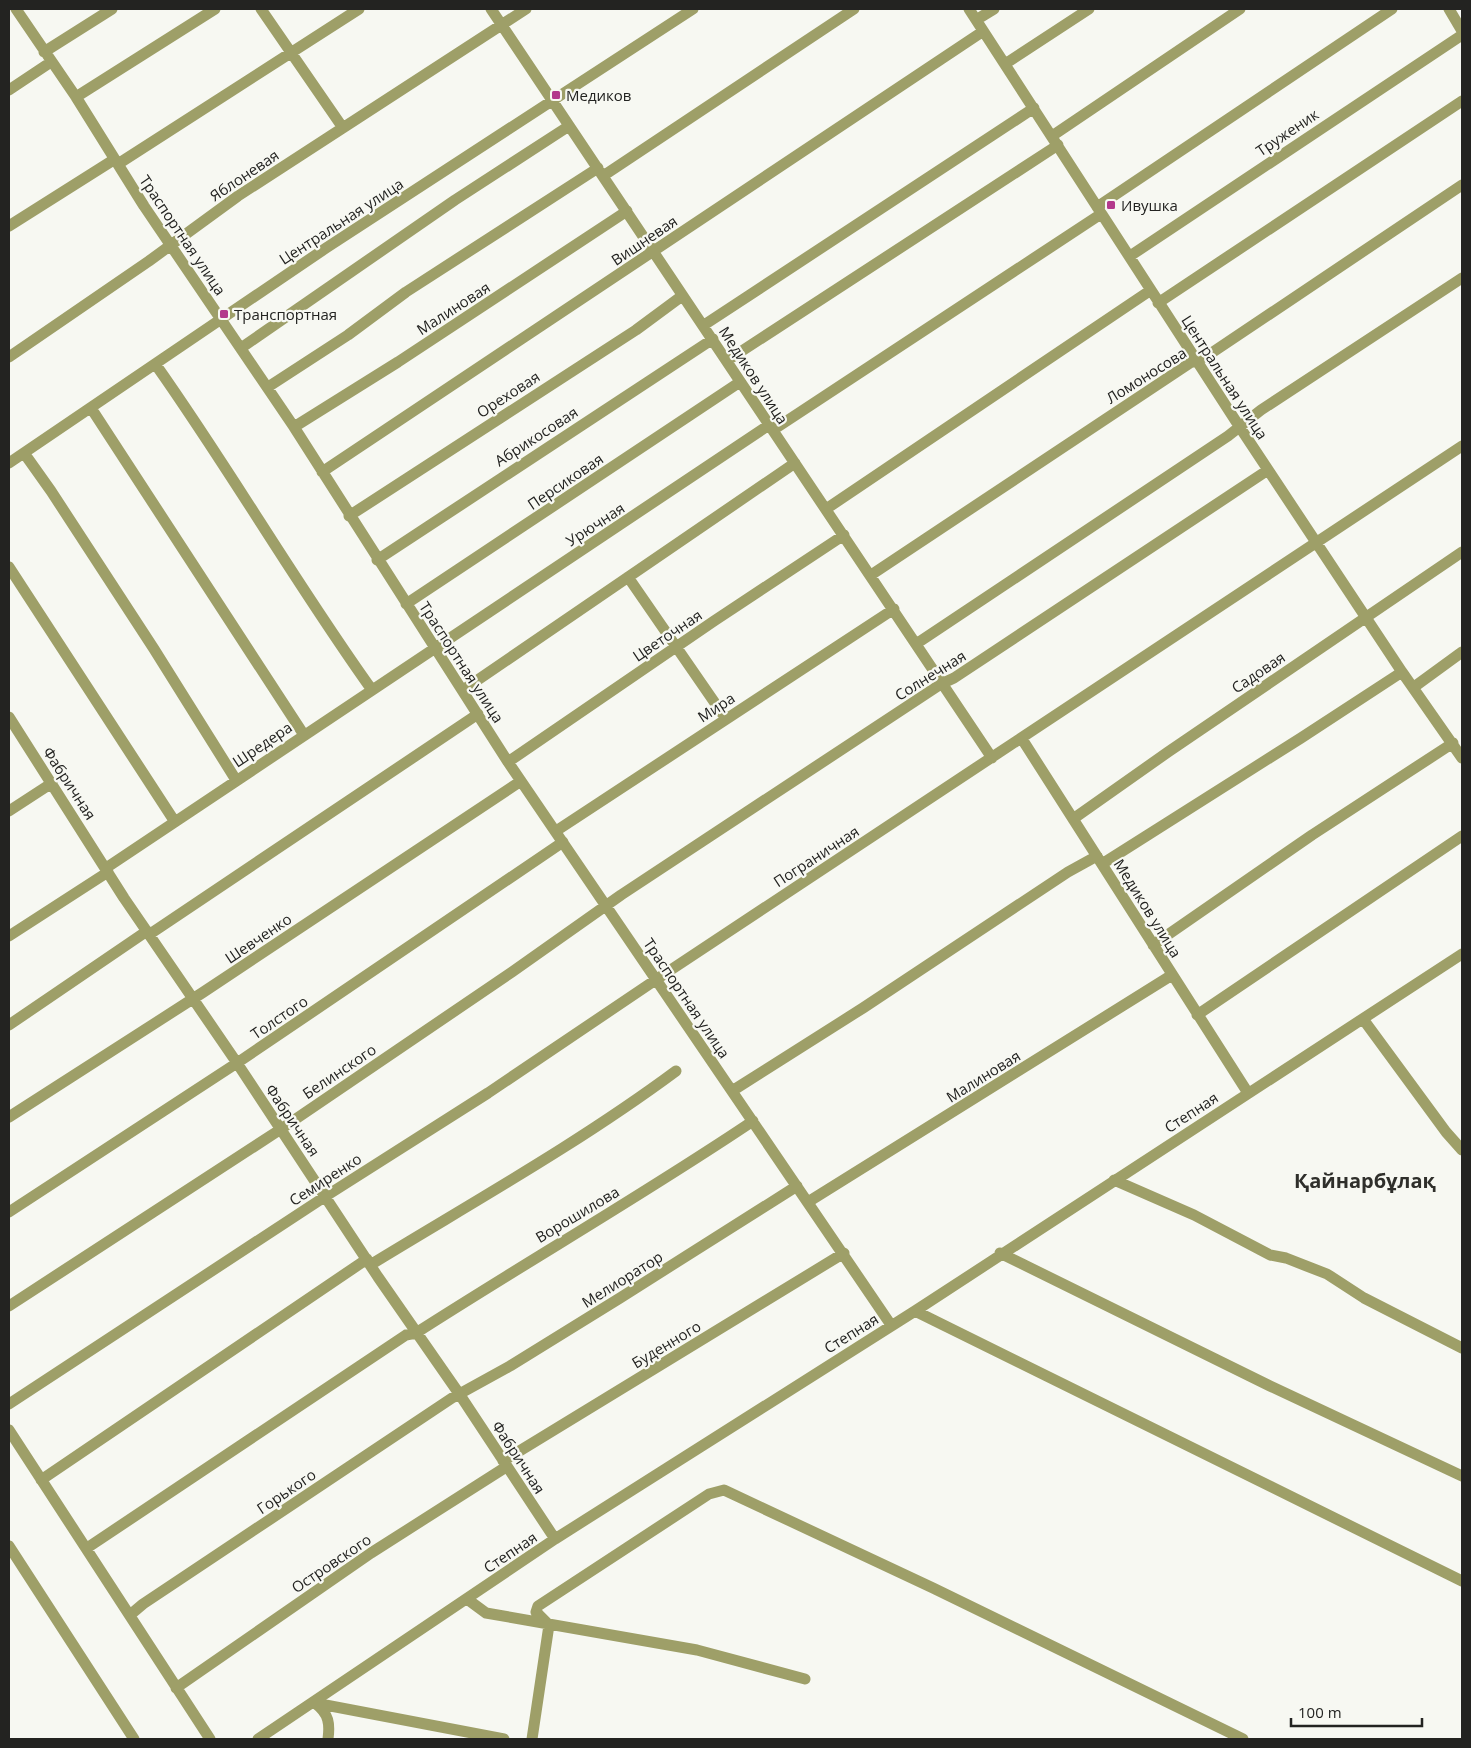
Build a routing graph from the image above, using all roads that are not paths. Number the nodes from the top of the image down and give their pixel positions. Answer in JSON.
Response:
{"nodes":[{"id":1,"x":16,"y":9,"type":"edge"},
{"id":2,"x":112,"y":9,"type":"edge"},
{"id":3,"x":215,"y":9,"type":"edge"},
{"id":4,"x":261,"y":9,"type":"edge"},
{"id":5,"x":359,"y":9,"type":"edge"},
{"id":6,"x":491,"y":9,"type":"edge"},
{"id":7,"x":526,"y":9,"type":"edge"},
{"id":8,"x":693,"y":9,"type":"edge"},
{"id":9,"x":854,"y":9,"type":"edge"},
{"id":10,"x":969,"y":9,"type":"edge"},
{"id":11,"x":994,"y":9,"type":"edge"},
{"id":12,"x":1089,"y":9,"type":"edge"},
{"id":13,"x":1240,"y":9,"type":"edge"},
{"id":14,"x":1392,"y":9,"type":"edge"},
{"id":15,"x":1449,"y":9,"type":"edge"},
{"id":16,"x":976,"y":20,"type":"junction"},
{"id":17,"x":502,"y":25,"type":"junction"},
{"id":18,"x":1462,"y":31,"type":"edge"},
{"id":19,"x":982,"y":32,"type":"junction"},
{"id":20,"x":1462,"y":35,"type":"edge"},
{"id":21,"x":292,"y":52,"type":"junction"},
{"id":22,"x":47,"y":57,"type":"junction"},
{"id":23,"x":1005,"y":64,"type":"junction"},
{"id":24,"x":9,"y":90,"type":"edge"},
{"id":25,"x":76,"y":97,"type":"junction"},
{"id":26,"x":551,"y":100,"type":"junction"},
{"id":27,"x":1462,"y":100,"type":"edge"},
{"id":28,"x":1034,"y":108,"type":"junction"},
{"id":29,"x":569,"y":126,"type":"junction"},
{"id":30,"x":343,"y":128,"type":"junction"},
{"id":31,"x":1055,"y":141,"type":"junction"},
{"id":32,"x":117,"y":161,"type":"junction"},
{"id":33,"x":600,"y":172,"type":"junction"},
{"id":34,"x":1462,"y":185,"type":"edge"},
{"id":35,"x":1099,"y":210,"type":"junction"},
{"id":36,"x":626,"y":211,"type":"junction"},
{"id":37,"x":9,"y":226,"type":"edge"},
{"id":38,"x":171,"y":244,"type":"junction"},
{"id":39,"x":653,"y":252,"type":"junction"},
{"id":40,"x":1130,"y":256,"type":"junction"},
{"id":41,"x":1462,"y":278,"type":"edge"},
{"id":42,"x":1151,"y":290,"type":"junction"},
{"id":43,"x":682,"y":296,"type":"junction"},
{"id":44,"x":1158,"y":303,"type":"junction"},
{"id":45,"x":221,"y":318,"type":"junction"},
{"id":46,"x":704,"y":325,"type":"junction"},
{"id":47,"x":713,"y":339,"type":"junction"},
{"id":48,"x":241,"y":348,"type":"junction"},
{"id":49,"x":9,"y":357,"type":"edge"},
{"id":50,"x":728,"y":360,"type":"junction"},
{"id":51,"x":1198,"y":360,"type":"junction"},
{"id":52,"x":156,"y":365,"type":"junction"},
{"id":53,"x":740,"y":382,"type":"junction"},
{"id":54,"x":268,"y":387,"type":"junction"},
{"id":55,"x":91,"y":408,"type":"junction"},
{"id":56,"x":1239,"y":426,"type":"junction"},
{"id":57,"x":294,"y":427,"type":"junction"},
{"id":58,"x":771,"y":427,"type":"junction"},
{"id":59,"x":1462,"y":446,"type":"edge"},
{"id":60,"x":24,"y":453,"type":"junction"},
{"id":61,"x":9,"y":463,"type":"edge"},
{"id":62,"x":795,"y":463,"type":"junction"},
{"id":63,"x":1268,"y":470,"type":"junction"},
{"id":64,"x":322,"y":472,"type":"junction"},
{"id":65,"x":826,"y":509,"type":"junction"},
{"id":66,"x":349,"y":516,"type":"junction"},
{"id":67,"x":844,"y":536,"type":"junction"},
{"id":68,"x":1316,"y":543,"type":"junction"},
{"id":69,"x":1462,"y":552,"type":"edge"},
{"id":70,"x":377,"y":560,"type":"junction"},
{"id":71,"x":9,"y":567,"type":"edge"},
{"id":72,"x":871,"y":575,"type":"junction"},
{"id":73,"x":628,"y":576,"type":"junction"},
{"id":74,"x":406,"y":604,"type":"junction"},
{"id":75,"x":894,"y":609,"type":"junction"},
{"id":76,"x":1365,"y":617,"type":"junction"},
{"id":77,"x":916,"y":644,"type":"junction"},
{"id":78,"x":436,"y":646,"type":"junction"},
{"id":79,"x":676,"y":647,"type":"junction"},
{"id":80,"x":1462,"y":652,"type":"edge"},
{"id":81,"x":1402,"y":672,"type":"junction"},
{"id":82,"x":941,"y":684,"type":"junction"},
{"id":83,"x":1414,"y":687,"type":"junction"},
{"id":84,"x":372,"y":690,"type":"junction"},
{"id":85,"x":463,"y":690,"type":"junction"},
{"id":86,"x":478,"y":714,"type":"junction"},
{"id":87,"x":9,"y":717,"type":"edge"},
{"id":88,"x":726,"y":719,"type":"junction"},
{"id":89,"x":304,"y":735,"type":"junction"},
{"id":90,"x":1022,"y":739,"type":"junction"},
{"id":91,"x":1452,"y":743,"type":"junction"},
{"id":92,"x":992,"y":758,"type":"junction"},
{"id":93,"x":1462,"y":758,"type":"edge"},
{"id":94,"x":508,"y":762,"type":"junction"},
{"id":95,"x":236,"y":780,"type":"junction"},
{"id":96,"x":521,"y":781,"type":"junction"},
{"id":97,"x":52,"y":783,"type":"junction"},
{"id":98,"x":9,"y":811,"type":"edge"},
{"id":99,"x":1073,"y":819,"type":"junction"},
{"id":100,"x":175,"y":822,"type":"junction"},
{"id":101,"x":556,"y":831,"type":"junction"},
{"id":102,"x":1462,"y":836,"type":"edge"},
{"id":103,"x":563,"y":842,"type":"junction"},
{"id":104,"x":1100,"y":860,"type":"junction"},
{"id":105,"x":107,"y":870,"type":"junction"},
{"id":106,"x":607,"y":905,"type":"junction"},
{"id":107,"x":149,"y":932,"type":"junction"},
{"id":108,"x":9,"y":936,"type":"edge"},
{"id":109,"x":1154,"y":945,"type":"junction"},
{"id":110,"x":1462,"y":954,"type":"edge"},
{"id":111,"x":1172,"y":975,"type":"junction"},
{"id":112,"x":657,"y":979,"type":"junction"},
{"id":113,"x":193,"y":998,"type":"junction"},
{"id":114,"x":1197,"y":1014,"type":"junction"},
{"id":115,"x":1364,"y":1019,"type":"junction"},
{"id":116,"x":9,"y":1025,"type":"edge"},
{"id":117,"x":237,"y":1063,"type":"junction"},
{"id":118,"x":676,"y":1071,"type":"dead end"},
{"id":119,"x":732,"y":1091,"type":"junction"},
{"id":120,"x":1248,"y":1093,"type":"junction"},
{"id":121,"x":9,"y":1117,"type":"edge"},
{"id":122,"x":753,"y":1121,"type":"junction"},
{"id":123,"x":281,"y":1129,"type":"junction"},
{"id":124,"x":1462,"y":1150,"type":"edge"},
{"id":125,"x":1114,"y":1180,"type":"junction"},
{"id":126,"x":797,"y":1186,"type":"junction"},
{"id":127,"x":326,"y":1196,"type":"junction"},
{"id":128,"x":808,"y":1202,"type":"junction"},
{"id":129,"x":9,"y":1212,"type":"edge"},
{"id":130,"x":844,"y":1253,"type":"junction"},
{"id":131,"x":1000,"y":1253,"type":"junction"},
{"id":132,"x":368,"y":1262,"type":"junction"},
{"id":133,"x":9,"y":1306,"type":"edge"},
{"id":134,"x":915,"y":1311,"type":"junction"},
{"id":135,"x":892,"y":1325,"type":"junction"},
{"id":136,"x":416,"y":1332,"type":"junction"},
{"id":137,"x":1462,"y":1348,"type":"edge"},
{"id":138,"x":460,"y":1395,"type":"junction"},
{"id":139,"x":9,"y":1404,"type":"edge"},
{"id":140,"x":9,"y":1430,"type":"edge"},
{"id":141,"x":505,"y":1464,"type":"junction"},
{"id":142,"x":1462,"y":1476,"type":"edge"},
{"id":143,"x":41,"y":1480,"type":"junction"},
{"id":144,"x":555,"y":1538,"type":"junction"},
{"id":145,"x":9,"y":1546,"type":"edge"},
{"id":146,"x":87,"y":1548,"type":"junction"},
{"id":147,"x":1462,"y":1581,"type":"edge"},
{"id":148,"x":467,"y":1599,"type":"junction"},
{"id":149,"x":130,"y":1615,"type":"junction"},
{"id":150,"x":549,"y":1625,"type":"junction"},
{"id":151,"x":805,"y":1679,"type":"dead end"},
{"id":152,"x":176,"y":1688,"type":"junction"},
{"id":153,"x":315,"y":1703,"type":"junction"},
{"id":154,"x":134,"y":1739,"type":"edge"},
{"id":155,"x":210,"y":1739,"type":"edge"},
{"id":156,"x":258,"y":1739,"type":"edge"},
{"id":157,"x":328,"y":1739,"type":"edge"},
{"id":158,"x":504,"y":1739,"type":"edge"},
{"id":159,"x":532,"y":1739,"type":"edge"},
{"id":160,"x":1244,"y":1739,"type":"edge"}],
"edges":[{"from":1,"to":22,"type":"street","name":"Траспортная улица"},
{"from":2,"to":22,"type":"street"},
{"from":3,"to":25,"type":"street"},
{"from":4,"to":21,"type":"street"},
{"from":5,"to":21,"type":"street"},
{"from":6,"to":17,"type":"street","name":"Медиков улица"},
{"from":7,"to":17,"type":"street","name":"Яблоневая"},
{"from":8,"to":26,"type":"street","name":"Центральная улица"},
{"from":9,"to":33,"type":"street"},
{"from":10,"to":16,"type":"street","name":"Центральная улица"},
{"from":11,"to":16,"type":"street"},
{"from":12,"to":23,"type":"street"},
{"from":13,"to":31,"type":"street"},
{"from":14,"to":35,"type":"street"},
{"from":15,"to":18,"type":"street"},
{"from":16,"to":19,"type":"street","name":"Центральная улица"},
{"from":17,"to":26,"type":"street","name":"Медиков улица"},
{"from":17,"to":30,"type":"street","name":"Яблоневая"},
{"from":19,"to":23,"type":"street","name":"Центральная улица"},
{"from":19,"to":39,"type":"street","name":"Вишневая"},
{"from":20,"to":40,"type":"street","name":"Труженик"},
{"from":21,"to":30,"type":"street"},
{"from":21,"to":32,"type":"street"},
{"from":22,"to":24,"type":"street"},
{"from":22,"to":25,"type":"street","name":"Траспортная улица"},
{"from":23,"to":28,"type":"street","name":"Центральная улица"},
{"from":25,"to":32,"type":"street","name":"Траспортная улица"},
{"from":26,"to":29,"type":"street","name":"Медиков улица"},
{"from":26,"to":45,"type":"street","name":"Центральная улица"},
{"from":27,"to":44,"type":"street"},
{"from":28,"to":31,"type":"street","name":"Центральная улица"},
{"from":28,"to":46,"type":"street"},
{"from":29,"to":33,"type":"street","name":"Медиков улица"},
{"from":29,"to":48,"type":"street"},
{"from":30,"to":38,"type":"street","name":"Яблоневая"},
{"from":31,"to":35,"type":"street","name":"Центральная улица"},
{"from":31,"to":50,"type":"street"},
{"from":32,"to":37,"type":"street"},
{"from":32,"to":38,"type":"street","name":"Траспортная улица"},
{"from":33,"to":36,"type":"street","name":"Медиков улица"},
{"from":33,"to":54,"type":"street"},
{"from":34,"to":51,"type":"street","name":"Ломоносова"},
{"from":35,"to":40,"type":"street","name":"Центральная улица"},
{"from":35,"to":58,"type":"street"},
{"from":36,"to":39,"type":"street","name":"Медиков улица"},
{"from":36,"to":57,"type":"street","name":"Малиновая"},
{"from":38,"to":45,"type":"street","name":"Траспортная улица"},
{"from":38,"to":49,"type":"street","name":"Яблоневая"},
{"from":39,"to":43,"type":"street","name":"Медиков улица"},
{"from":39,"to":64,"type":"street","name":"Вишневая"},
{"from":40,"to":42,"type":"street","name":"Центральная улица"},
{"from":41,"to":56,"type":"street"},
{"from":42,"to":44,"type":"street","name":"Центральная улица"},
{"from":42,"to":65,"type":"street"},
{"from":43,"to":46,"type":"street","name":"Медиков улица"},
{"from":43,"to":66,"type":"street","name":"Ореховая"},
{"from":44,"to":51,"type":"street","name":"Центральная улица"},
{"from":45,"to":48,"type":"street","name":"Траспортная улица"},
{"from":45,"to":52,"type":"street","name":"Центральная улица"},
{"from":46,"to":47,"type":"street","name":"Медиков улица"},
{"from":47,"to":50,"type":"street","name":"Медиков улица"},
{"from":47,"to":70,"type":"street","name":"Абрикосовая"},
{"from":48,"to":54,"type":"street","name":"Траспортная улица"},
{"from":50,"to":53,"type":"street","name":"Медиков улица"},
{"from":51,"to":56,"type":"street","name":"Центральная улица"},
{"from":51,"to":72,"type":"street","name":"Ломоносова"},
{"from":52,"to":55,"type":"street","name":"Центральная улица"},
{"from":52,"to":84,"type":"street"},
{"from":53,"to":58,"type":"street","name":"Медиков улица"},
{"from":53,"to":74,"type":"street","name":"Персиковая"},
{"from":54,"to":57,"type":"street","name":"Траспортная улица"},
{"from":55,"to":60,"type":"street","name":"Центральная улица"},
{"from":55,"to":89,"type":"street"},
{"from":56,"to":63,"type":"street","name":"Центральная улица"},
{"from":56,"to":77,"type":"street"},
{"from":57,"to":64,"type":"street","name":"Траспортная улица"},
{"from":58,"to":62,"type":"street","name":"Медиков улица"},
{"from":58,"to":78,"type":"street","name":"Урючная"},
{"from":59,"to":68,"type":"street","name":"Пограничная"},
{"from":60,"to":61,"type":"street","name":"Центральная улица"},
{"from":60,"to":95,"type":"street"},
{"from":62,"to":65,"type":"street","name":"Медиков улица"},
{"from":62,"to":73,"type":"street"},
{"from":63,"to":68,"type":"street","name":"Центральная улица"},
{"from":63,"to":82,"type":"street","name":"Солнечная"},
{"from":64,"to":66,"type":"street","name":"Траспортная улица"},
{"from":65,"to":67,"type":"street","name":"Медиков улица"},
{"from":66,"to":70,"type":"street","name":"Траспортная улица"},
{"from":67,"to":72,"type":"street","name":"Медиков улица"},
{"from":67,"to":79,"type":"street","name":"Цветочная"},
{"from":68,"to":76,"type":"street","name":"Центральная улица"},
{"from":68,"to":90,"type":"street","name":"Пограничная"},
{"from":69,"to":76,"type":"street","name":"Садовая"},
{"from":70,"to":74,"type":"street","name":"Траспортная улица"},
{"from":71,"to":100,"type":"street"},
{"from":72,"to":75,"type":"street","name":"Медиков улица"},
{"from":73,"to":79,"type":"street"},
{"from":73,"to":85,"type":"street"},
{"from":74,"to":78,"type":"street","name":"Траспортная улица"},
{"from":75,"to":77,"type":"street","name":"Медиков улица"},
{"from":75,"to":88,"type":"street","name":"Мира"},
{"from":76,"to":81,"type":"street","name":"Центральная улица"},
{"from":76,"to":99,"type":"street","name":"Садовая"},
{"from":77,"to":82,"type":"street","name":"Медиков улица"},
{"from":78,"to":84,"type":"street","name":"Шредера"},
{"from":78,"to":85,"type":"street","name":"Траспортная улица"},
{"from":79,"to":88,"type":"street"},
{"from":79,"to":94,"type":"street","name":"Цветочная"},
{"from":80,"to":83,"type":"street"},
{"from":81,"to":83,"type":"street","name":"Центральная улица"},
{"from":81,"to":104,"type":"street"},
{"from":82,"to":92,"type":"street","name":"Медиков улица"},
{"from":82,"to":106,"type":"street","name":"Солнечная"},
{"from":83,"to":91,"type":"street","name":"Центральная улица"},
{"from":84,"to":89,"type":"street","name":"Шредера"},
{"from":85,"to":86,"type":"street","name":"Траспортная улица"},
{"from":86,"to":94,"type":"street","name":"Траспортная улица"},
{"from":86,"to":107,"type":"street"},
{"from":87,"to":97,"type":"street","name":"Фабричная"},
{"from":88,"to":101,"type":"street","name":"Мира"},
{"from":89,"to":95,"type":"street","name":"Шредера"},
{"from":90,"to":92,"type":"street","name":"Пограничная"},
{"from":90,"to":99,"type":"street","name":"Медиков улица"},
{"from":91,"to":93,"type":"street","name":"Центральная улица"},
{"from":91,"to":109,"type":"street"},
{"from":92,"to":112,"type":"street","name":"Пограничная"},
{"from":94,"to":96,"type":"street","name":"Траспортная улица"},
{"from":95,"to":100,"type":"street","name":"Шредера"},
{"from":96,"to":101,"type":"street","name":"Траспортная улица"},
{"from":96,"to":113,"type":"street","name":"Шевченко"},
{"from":97,"to":98,"type":"street"},
{"from":97,"to":105,"type":"street","name":"Фабричная"},
{"from":99,"to":104,"type":"street","name":"Медиков улица"},
{"from":100,"to":105,"type":"street","name":"Шредера"},
{"from":101,"to":103,"type":"street","name":"Траспортная улица"},
{"from":102,"to":114,"type":"street"},
{"from":103,"to":106,"type":"street","name":"Траспортная улица"},
{"from":103,"to":117,"type":"street","name":"Толстого"},
{"from":104,"to":109,"type":"street","name":"Медиков улица"},
{"from":104,"to":119,"type":"street"},
{"from":105,"to":107,"type":"street","name":"Фабричная"},
{"from":105,"to":108,"type":"street","name":"Шредера"},
{"from":106,"to":112,"type":"street","name":"Траспортная улица"},
{"from":106,"to":123,"type":"street","name":"Белинского"},
{"from":107,"to":113,"type":"street","name":"Фабричная"},
{"from":107,"to":116,"type":"street"},
{"from":109,"to":111,"type":"street","name":"Медиков улица"},
{"from":110,"to":115,"type":"street","name":"Степная"},
{"from":111,"to":114,"type":"street","name":"Медиков улица"},
{"from":111,"to":128,"type":"street","name":"Малиновая"},
{"from":112,"to":119,"type":"street","name":"Траспортная улица"},
{"from":112,"to":127,"type":"street","name":"Семиренко"},
{"from":113,"to":117,"type":"street","name":"Фабричная"},
{"from":113,"to":121,"type":"street","name":"Шевченко"},
{"from":114,"to":120,"type":"street","name":"Медиков улица"},
{"from":115,"to":120,"type":"street","name":"Степная"},
{"from":115,"to":124,"type":"street"},
{"from":117,"to":123,"type":"street","name":"Фабричная"},
{"from":117,"to":129,"type":"street","name":"Толстого"},
{"from":118,"to":132,"type":"street"},
{"from":119,"to":122,"type":"street","name":"Траспортная улица"},
{"from":120,"to":125,"type":"street","name":"Степная"},
{"from":122,"to":126,"type":"street","name":"Траспортная улица"},
{"from":122,"to":136,"type":"street","name":"Ворошилова"},
{"from":123,"to":127,"type":"street","name":"Фабричная"},
{"from":123,"to":133,"type":"street","name":"Белинского"},
{"from":125,"to":131,"type":"street","name":"Степная"},
{"from":125,"to":137,"type":"street"},
{"from":126,"to":128,"type":"street","name":"Траспортная улица"},
{"from":126,"to":138,"type":"street","name":"Мелиоратор"},
{"from":127,"to":132,"type":"street","name":"Фабричная"},
{"from":127,"to":139,"type":"street","name":"Семиренко"},
{"from":128,"to":130,"type":"street","name":"Траспортная улица"},
{"from":130,"to":135,"type":"street","name":"Траспортная улица"},
{"from":130,"to":141,"type":"street","name":"Буденного"},
{"from":131,"to":134,"type":"street","name":"Степная"},
{"from":131,"to":142,"type":"street"},
{"from":132,"to":136,"type":"street","name":"Фабричная"},
{"from":132,"to":143,"type":"street"},
{"from":134,"to":135,"type":"street","name":"Степная"},
{"from":134,"to":147,"type":"street"},
{"from":135,"to":144,"type":"street","name":"Степная"},
{"from":136,"to":138,"type":"street","name":"Фабричная"},
{"from":136,"to":146,"type":"street","name":"Ворошилова"},
{"from":138,"to":141,"type":"street","name":"Фабричная"},
{"from":138,"to":149,"type":"street","name":"Горького"},
{"from":140,"to":143,"type":"street"},
{"from":141,"to":144,"type":"street","name":"Фабричная"},
{"from":141,"to":152,"type":"street","name":"Островского"},
{"from":143,"to":146,"type":"street"},
{"from":144,"to":148,"type":"street","name":"Степная"},
{"from":145,"to":154,"type":"street"},
{"from":146,"to":149,"type":"street"},
{"from":148,"to":150,"type":"street"},
{"from":148,"to":153,"type":"street","name":"Степная"},
{"from":149,"to":152,"type":"street"},
{"from":150,"to":151,"type":"street"},
{"from":150,"to":159,"type":"street"},
{"from":150,"to":160,"type":"street"},
{"from":152,"to":155,"type":"street"},
{"from":153,"to":156,"type":"street","name":"Степная"},
{"from":153,"to":157,"type":"street"},
{"from":153,"to":158,"type":"street"}]}
